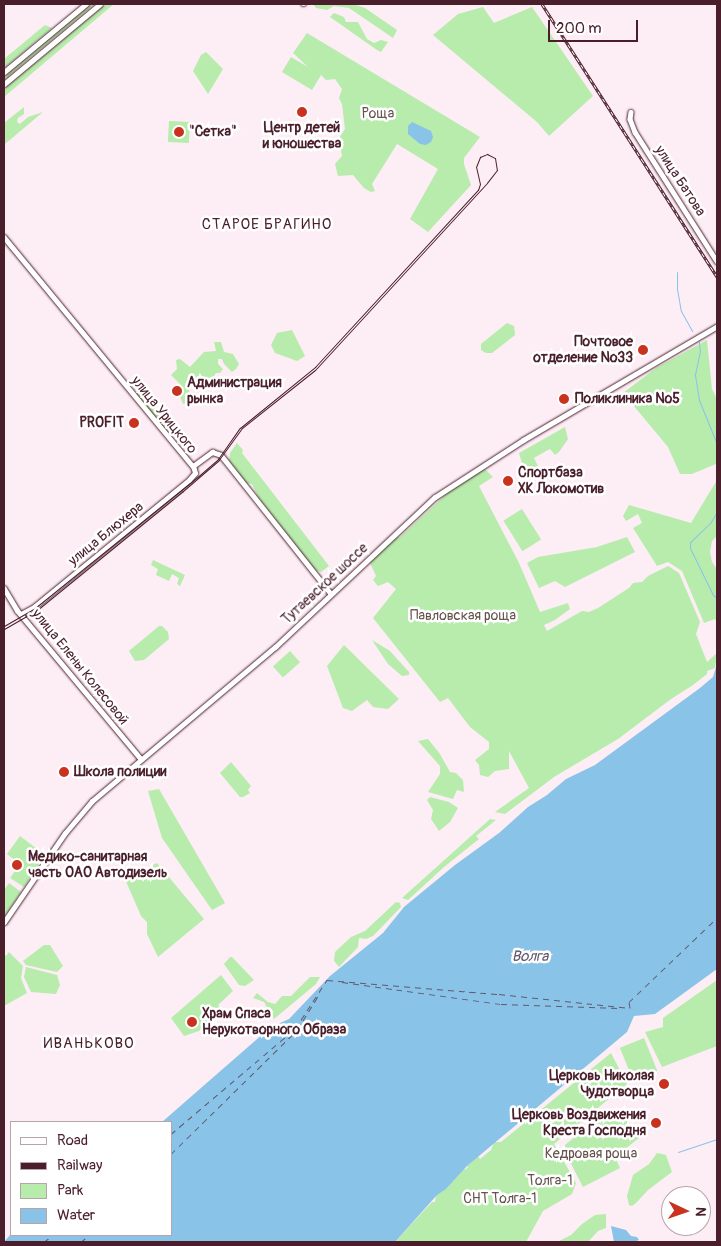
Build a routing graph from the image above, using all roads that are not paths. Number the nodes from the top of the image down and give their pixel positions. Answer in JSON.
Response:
{"nodes":[{"id":1,"x":86,"y":4,"type":"edge"},
{"id":2,"x":100,"y":4,"type":"edge"},
{"id":3,"x":4,"y":72,"type":"edge"},
{"id":4,"x":4,"y":84,"type":"edge"},
{"id":5,"x":631,"y":112,"type":"dead end"},
{"id":6,"x":4,"y":237,"type":"edge"},
{"id":7,"x":717,"y":261,"type":"edge"},
{"id":8,"x":717,"y":326,"type":"edge"},
{"id":9,"x":193,"y":466,"type":"junction"},
{"id":10,"x":4,"y":588,"type":"edge"},
{"id":11,"x":331,"y":594,"type":"junction"},
{"id":12,"x":21,"y":614,"type":"junction"},
{"id":13,"x":141,"y":759,"type":"junction"},
{"id":14,"x":4,"y":922,"type":"edge"}],
"edges":[{"from":1,"to":3,"type":"main road"},
{"from":2,"to":4,"type":"main road"},
{"from":5,"to":7,"type":"street","name":"улица Батова"},
{"from":6,"to":9,"type":"street","name":"улица Урицкого"},
{"from":8,"to":11,"type":"main road","name":"Тутаевское шоссе"},
{"from":9,"to":11,"type":"street","name":"улица Урицкого"},
{"from":9,"to":12,"type":"street","name":"улица Блюхера"},
{"from":10,"to":12,"type":"street","name":"улица Елены Колесовой"},
{"from":11,"to":13,"type":"main road","name":"Тутаевское шоссе"},
{"from":12,"to":13,"type":"street","name":"улица Елены Колесовой"},
{"from":13,"to":14,"type":"main road","name":"Тутаевское шоссе"}]}
